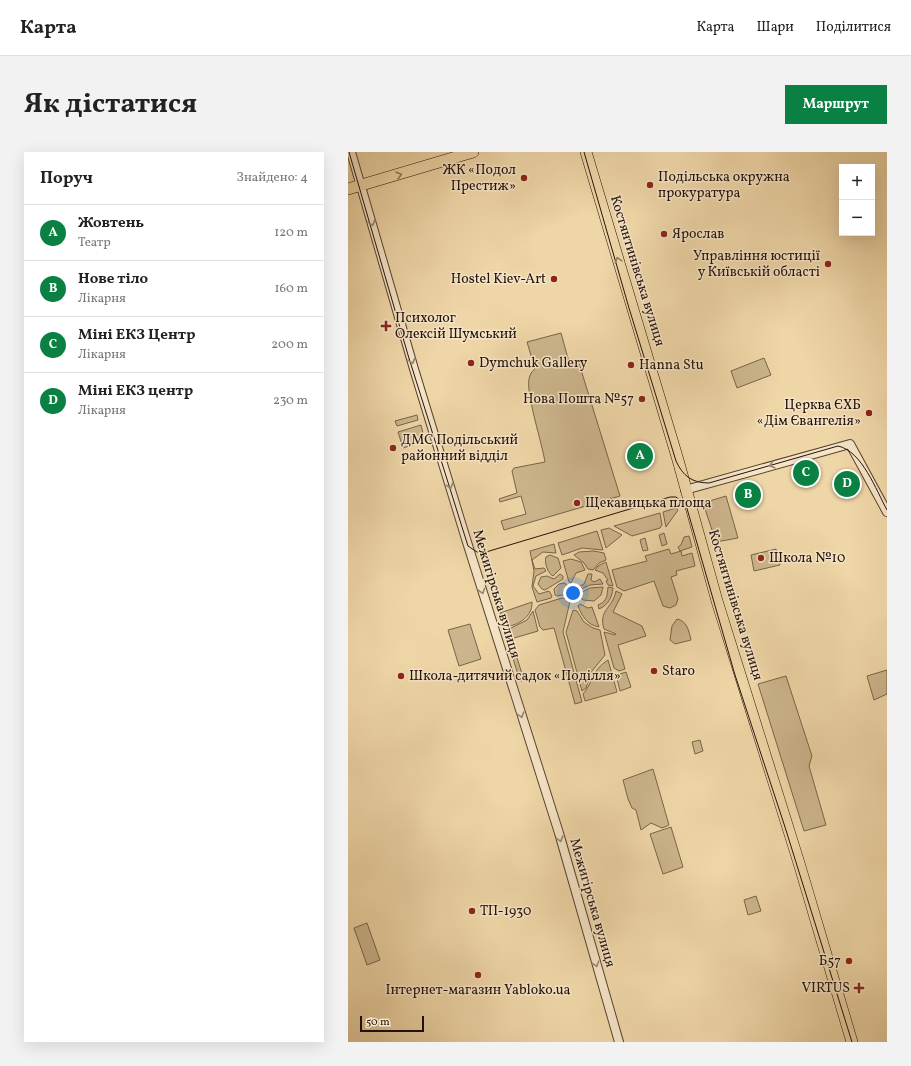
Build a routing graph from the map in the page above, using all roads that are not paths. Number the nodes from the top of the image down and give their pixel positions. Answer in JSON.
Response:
{"nodes":[{"id":1,"x":351,"y":152,"type":"edge"},
{"id":2,"x":473,"y":152,"type":"edge"},
{"id":3,"x":586,"y":152,"type":"edge"},
{"id":4,"x":361,"y":185,"type":"junction"},
{"id":5,"x":348,"y":189,"type":"edge"},
{"id":6,"x":685,"y":490,"type":"junction"},
{"id":7,"x":887,"y":512,"type":"edge"},
{"id":8,"x":619,"y":1042,"type":"edge"},
{"id":9,"x":852,"y":1042,"type":"edge"}],
"edges":[{"from":1,"to":4,"type":"street","name":"Межигірська вулиця"},
{"from":4,"to":2,"type":"main road","one_way":true},
{"from":6,"to":3,"type":"main road","name":"Костянтинівська вулиця","one_way":true},
{"from":4,"to":5,"type":"main road"},
{"from":4,"to":8,"type":"street","name":"Межигірська вулиця","one_way":true},
{"from":7,"to":6,"type":"street","one_way":true},
{"from":6,"to":9,"type":"main road","name":"Костянтинівська вулиця"}]}
